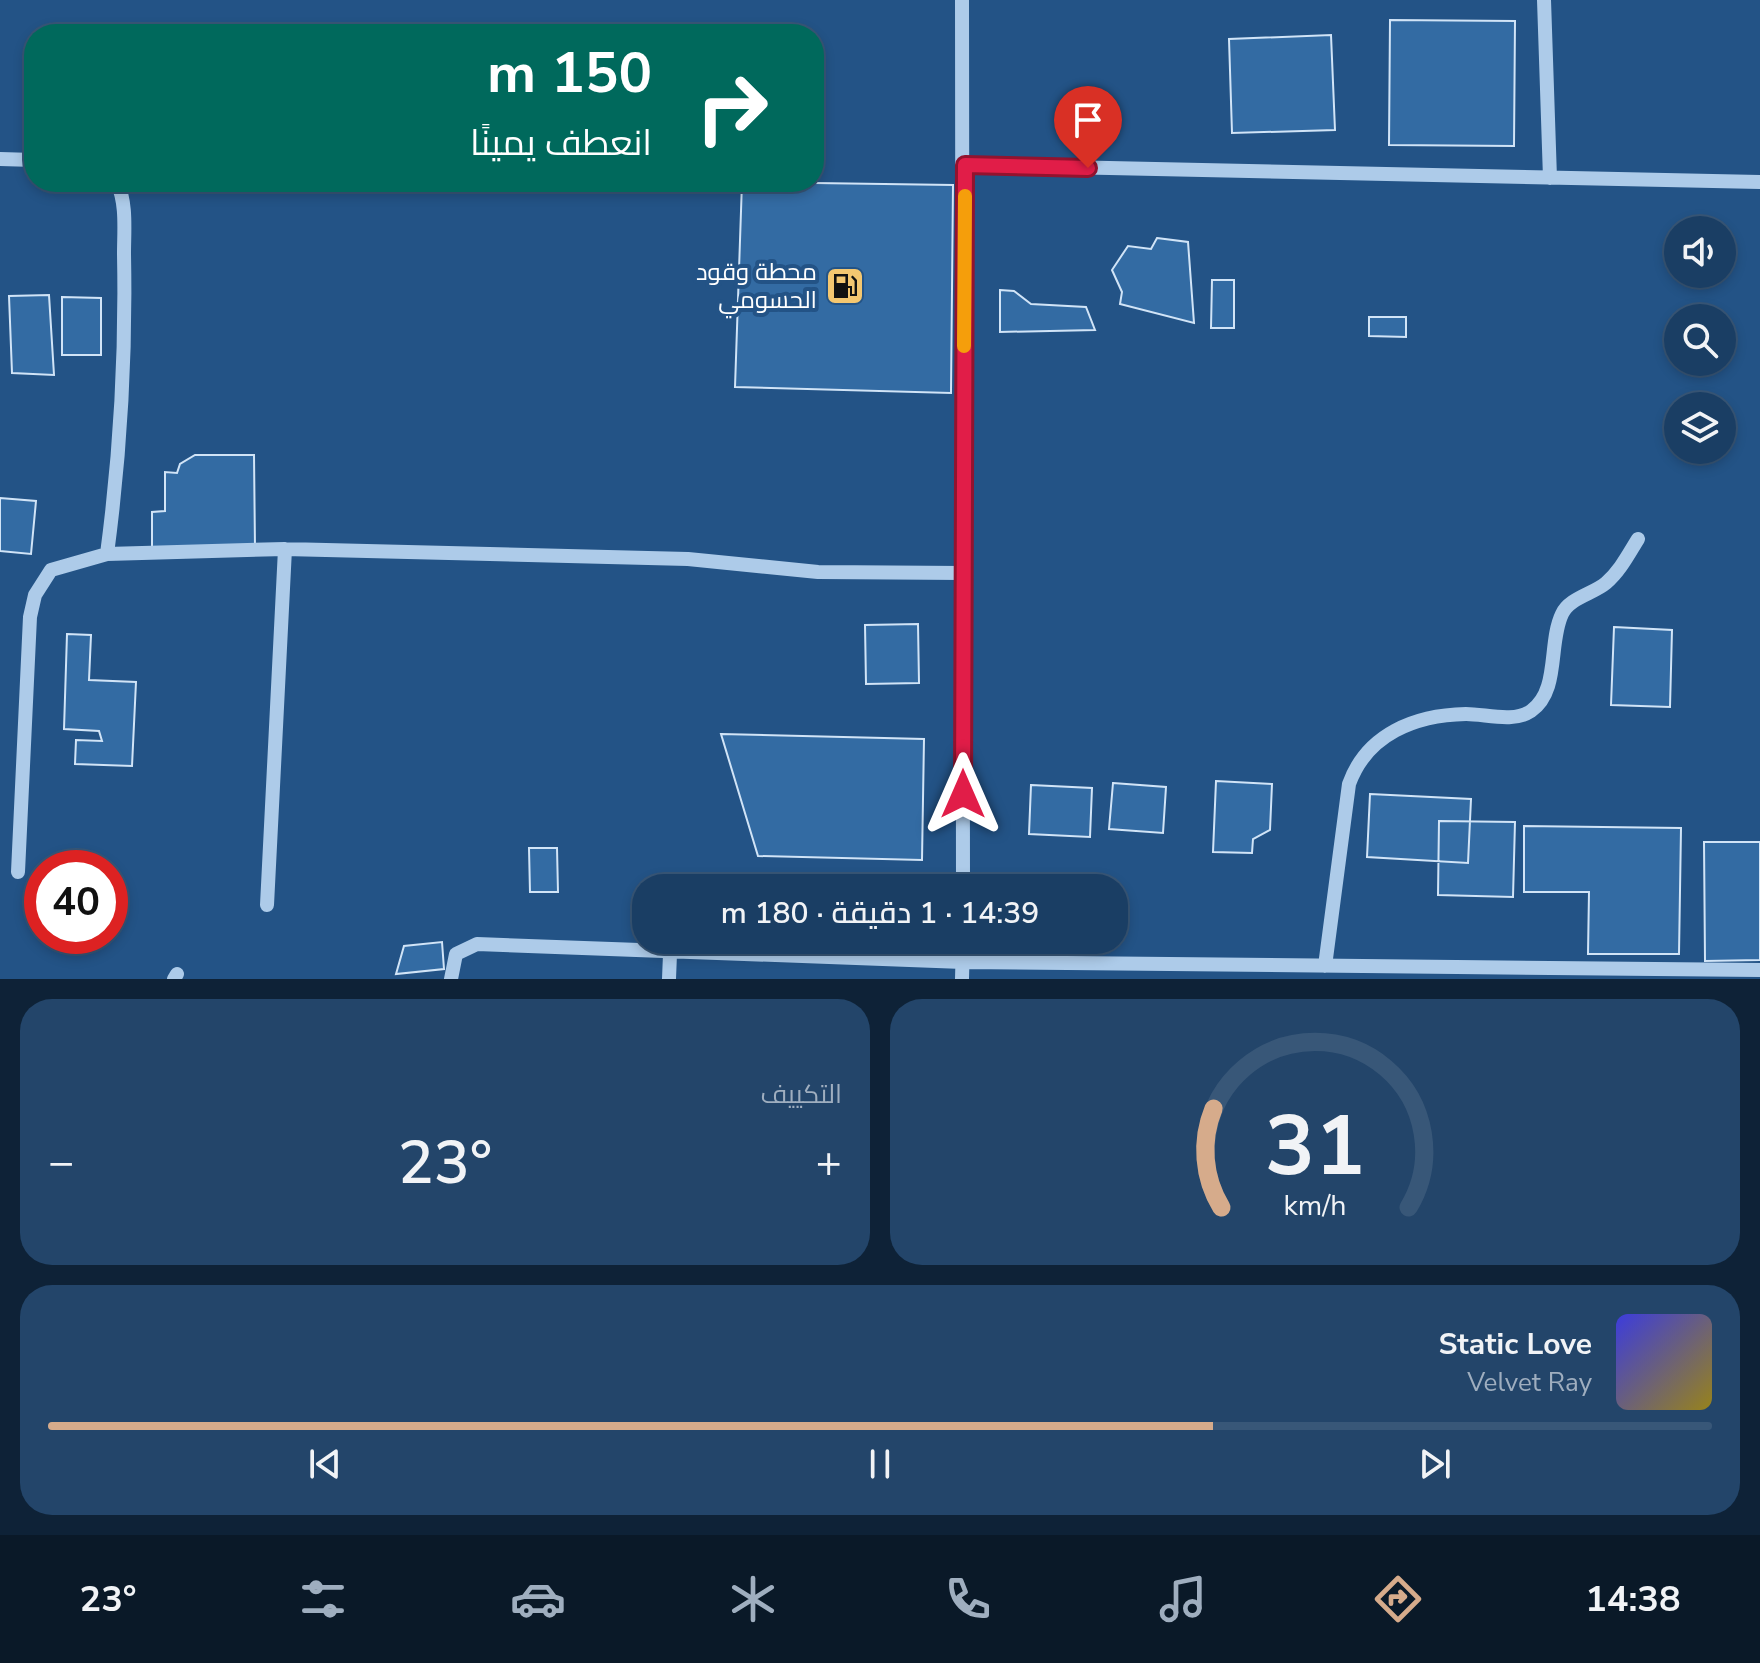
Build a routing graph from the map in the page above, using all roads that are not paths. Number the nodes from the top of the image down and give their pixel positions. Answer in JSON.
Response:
{"nodes":[{"id":1,"x":962,"y":0,"type":"edge"},
{"id":2,"x":1544,"y":0,"type":"edge"},
{"id":3,"x":0,"y":159,"type":"edge"},
{"id":4,"x":24,"y":160,"type":"edge"},
{"id":5,"x":965,"y":165,"type":"junction"},
{"id":6,"x":1550,"y":178,"type":"junction"},
{"id":7,"x":1760,"y":182,"type":"edge"},
{"id":8,"x":121,"y":192,"type":"edge"},
{"id":9,"x":1638,"y":539,"type":"dead end"},
{"id":10,"x":285,"y":549,"type":"junction"},
{"id":11,"x":107,"y":554,"type":"junction"},
{"id":12,"x":963,"y":573,"type":"junction"},
{"id":13,"x":18,"y":872,"type":"dead end"},
{"id":14,"x":963,"y":874,"type":"edge"},
{"id":15,"x":267,"y":905,"type":"dead end"},
{"id":16,"x":632,"y":952,"type":"edge"},
{"id":17,"x":670,"y":954,"type":"joint"},
{"id":18,"x":963,"y":954,"type":"edge"},
{"id":19,"x":963,"y":962,"type":"junction"},
{"id":20,"x":1325,"y":966,"type":"junction"},
{"id":21,"x":1760,"y":970,"type":"edge"},
{"id":22,"x":1639,"y":975,"type":"edge"},
{"id":23,"x":451,"y":979,"type":"edge"},
{"id":24,"x":669,"y":979,"type":"edge"},
{"id":25,"x":962,"y":979,"type":"edge"}],
"edges":[{"from":1,"to":5,"type":"street"},
{"from":2,"to":6,"type":"street"},
{"from":3,"to":4,"type":"street"},
{"from":5,"to":6,"type":"street"},
{"from":5,"to":12,"type":"street"},
{"from":6,"to":7,"type":"street"},
{"from":8,"to":11,"type":"street"},
{"from":9,"to":20,"type":"street"},
{"from":10,"to":11,"type":"street"},
{"from":10,"to":12,"type":"street"},
{"from":10,"to":15,"type":"street"},
{"from":11,"to":13,"type":"street"},
{"from":12,"to":14,"type":"street"},
{"from":16,"to":23,"type":"street"},
{"from":17,"to":19,"type":"street"},
{"from":17,"to":24,"type":"street"},
{"from":18,"to":19,"type":"street"},
{"from":19,"to":20,"type":"street"},
{"from":19,"to":25,"type":"street"},
{"from":20,"to":22,"type":"street"},
{"from":21,"to":22,"type":"street"}]}
